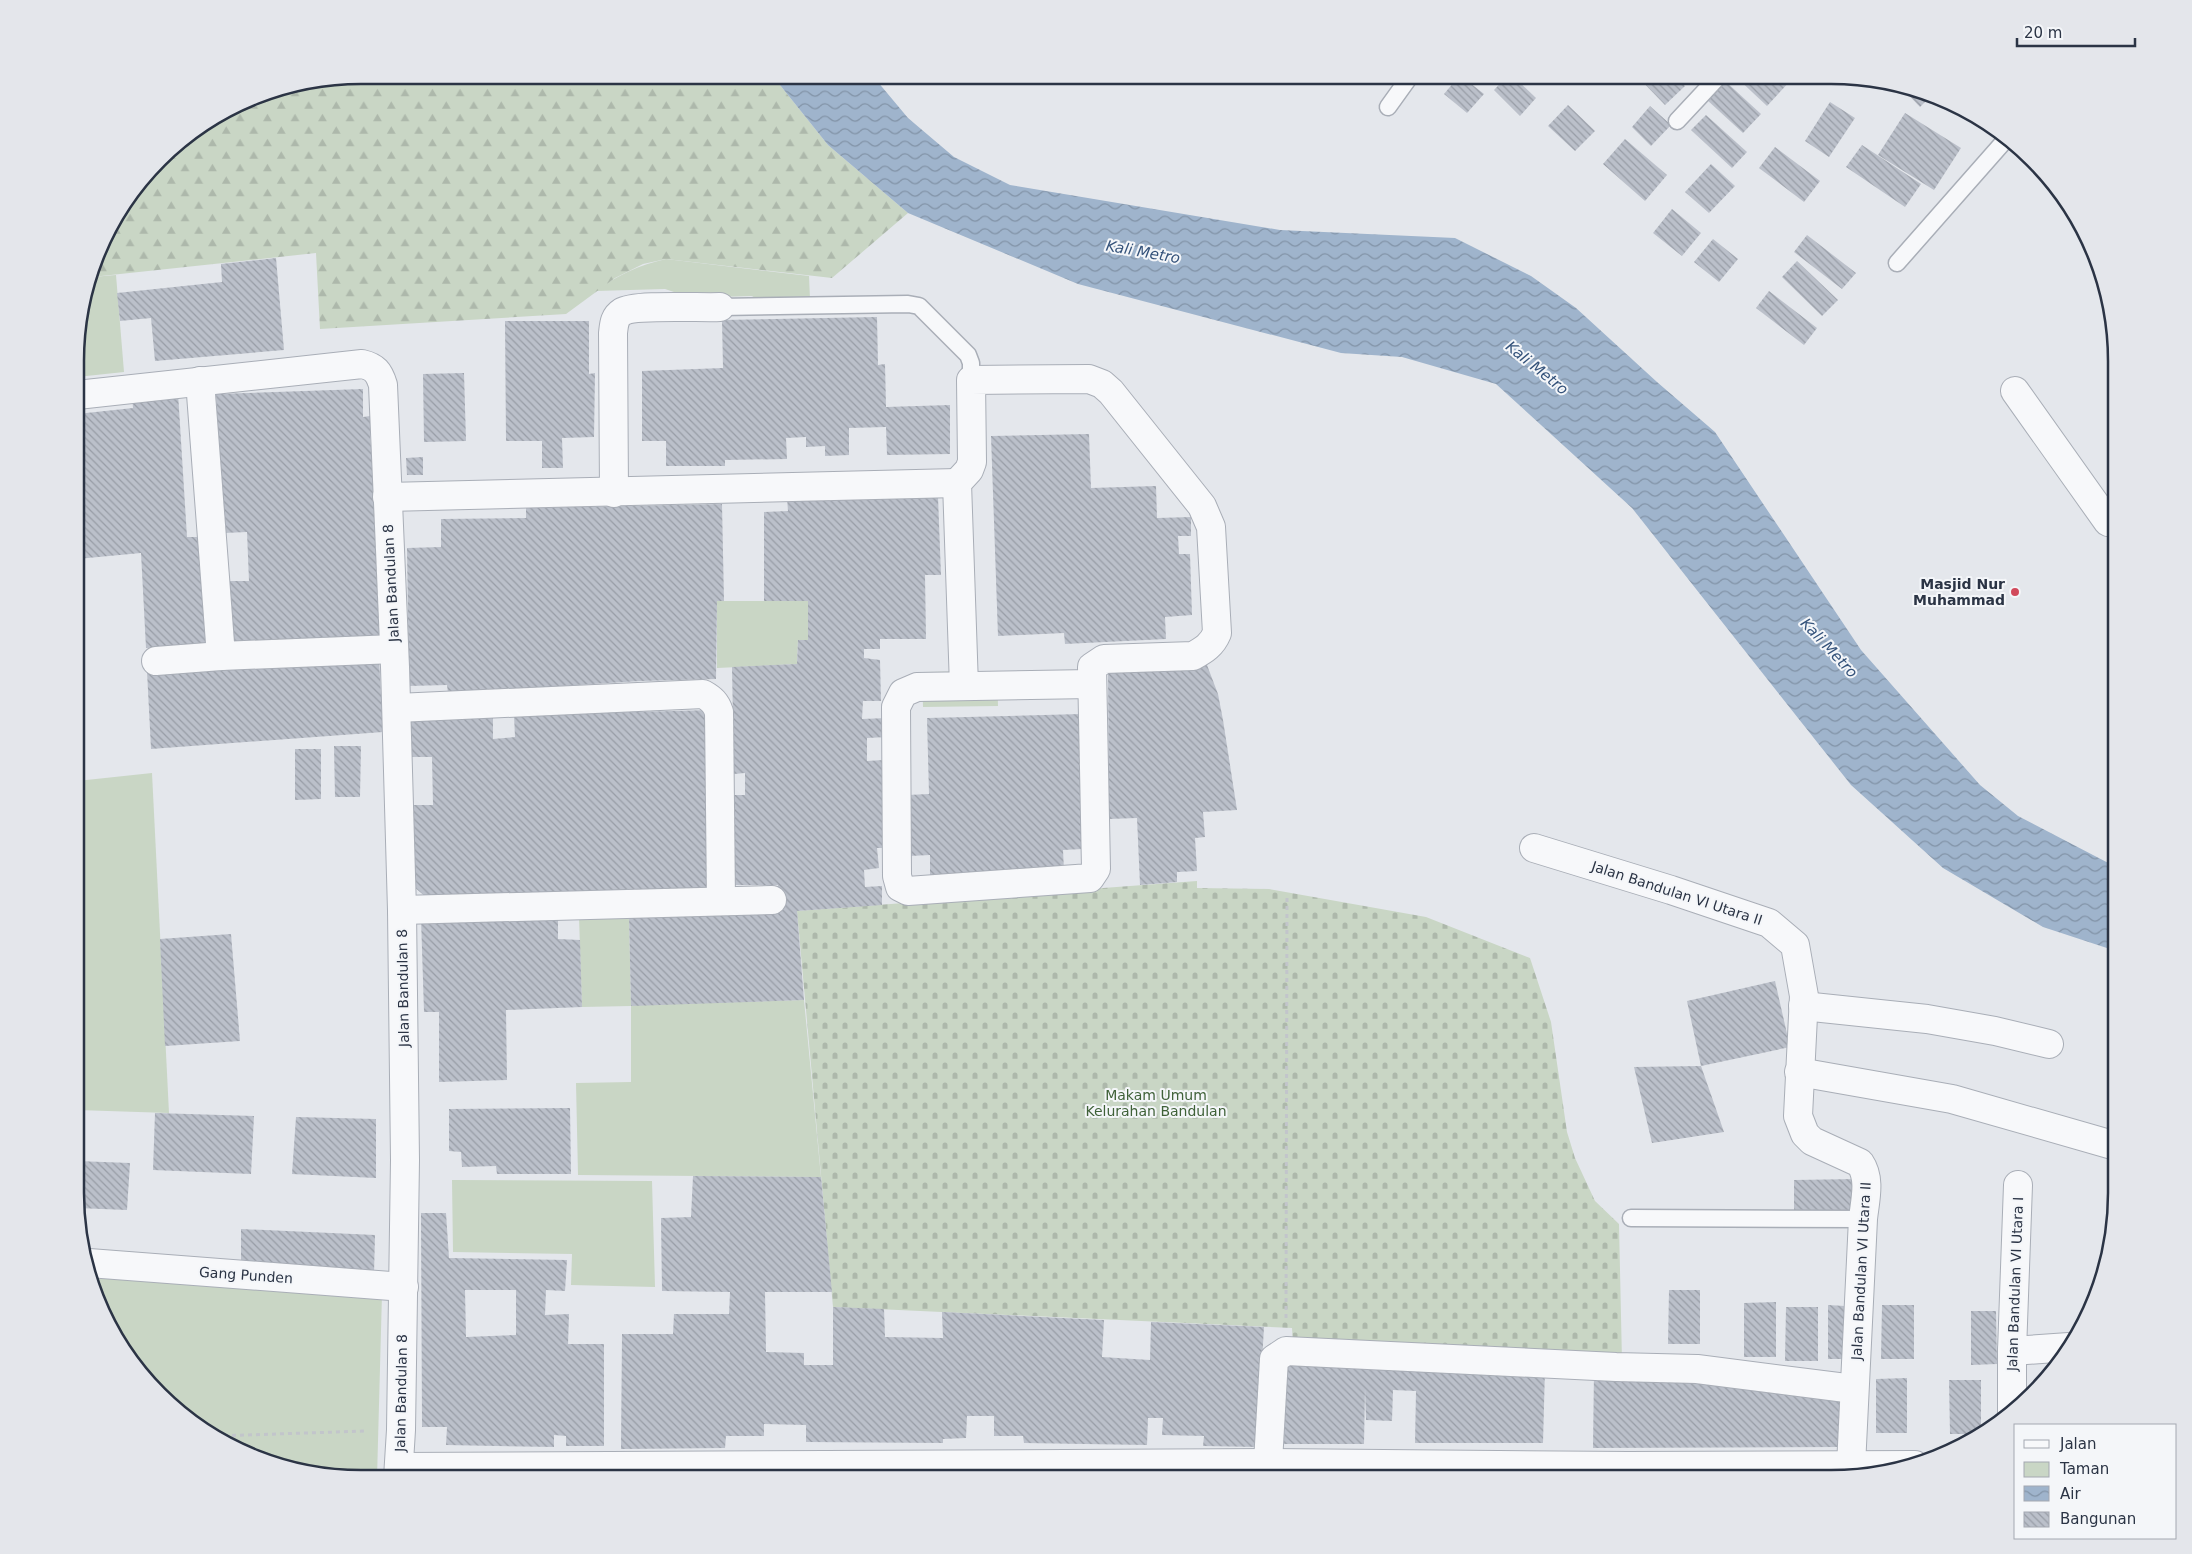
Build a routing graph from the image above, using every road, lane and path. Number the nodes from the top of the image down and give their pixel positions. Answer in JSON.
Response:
{"nodes":[{"id":1,"x":1405,"y":84,"type":"edge"},
{"id":2,"x":1712,"y":84,"type":"edge"},
{"id":3,"x":1388,"y":107,"type":"dead end"},
{"id":4,"x":1677,"y":121,"type":"dead end"},
{"id":5,"x":2003,"y":144,"type":"edge"},
{"id":6,"x":1897,"y":262,"type":"dead end"},
{"id":7,"x":720,"y":307,"type":"joint"},
{"id":8,"x":971,"y":380,"type":"junction"},
{"id":9,"x":200,"y":381,"type":"junction"},
{"id":10,"x":2015,"y":391,"type":"dead end"},
{"id":11,"x":84,"y":394,"type":"edge"},
{"id":12,"x":958,"y":483,"type":"junction"},
{"id":13,"x":614,"y":493,"type":"junction"},
{"id":14,"x":387,"y":497,"type":"junction"},
{"id":15,"x":2108,"y":522,"type":"edge"},
{"id":16,"x":394,"y":648,"type":"junction"},
{"id":17,"x":221,"y":656,"type":"junction"},
{"id":18,"x":156,"y":661,"type":"dead end"},
{"id":19,"x":1091,"y":684,"type":"junction"},
{"id":20,"x":964,"y":686,"type":"junction"},
{"id":21,"x":397,"y":708,"type":"junction"},
{"id":22,"x":1534,"y":848,"type":"dead end"},
{"id":23,"x":1287,"y":894,"type":"dead end"},
{"id":24,"x":772,"y":900,"type":"dead end"},
{"id":25,"x":721,"y":901,"type":"junction"},
{"id":26,"x":402,"y":910,"type":"junction"},
{"id":27,"x":1804,"y":1006,"type":"junction"},
{"id":28,"x":2049,"y":1044,"type":"dead end"},
{"id":29,"x":1800,"y":1072,"type":"junction"},
{"id":30,"x":2108,"y":1144,"type":"edge"},
{"id":31,"x":2018,"y":1185,"type":"dead end"},
{"id":32,"x":1631,"y":1218,"type":"dead end"},
{"id":33,"x":1863,"y":1219,"type":"junction"},
{"id":34,"x":93,"y":1263,"type":"edge"},
{"id":35,"x":404,"y":1287,"type":"junction"},
{"id":36,"x":2062,"y":1347,"type":"edge"},
{"id":37,"x":2012,"y":1350,"type":"junction"},
{"id":38,"x":1286,"y":1352,"type":"junction"},
{"id":39,"x":1854,"y":1389,"type":"junction"},
{"id":40,"x":2012,"y":1403,"type":"edge"},
{"id":41,"x":402,"y":1430,"type":"junction"},
{"id":42,"x":227,"y":1436,"type":"edge"},
{"id":43,"x":1851,"y":1466,"type":"junction"},
{"id":44,"x":1882,"y":1466,"type":"edge"},
{"id":45,"x":399,"y":1470,"type":"edge"},
{"id":46,"x":1268,"y":1470,"type":"edge"},
{"id":47,"x":1385,"y":1470,"type":"edge"}],
"edges":[{"from":1,"to":3,"type":"lane"},
{"from":2,"to":4,"type":"lane"},
{"from":5,"to":6,"type":"lane"},
{"from":7,"to":8,"type":"lane"},
{"from":7,"to":13,"type":"street"},
{"from":8,"to":12,"type":"street"},
{"from":8,"to":19,"type":"street"},
{"from":9,"to":11,"type":"street"},
{"from":9,"to":14,"type":"street","name":"Jalan Bandulan 8"},
{"from":9,"to":17,"type":"street"},
{"from":10,"to":15,"type":"street"},
{"from":12,"to":13,"type":"street"},
{"from":12,"to":20,"type":"street"},
{"from":13,"to":14,"type":"street"},
{"from":14,"to":16,"type":"street","name":"Jalan Bandulan 8"},
{"from":16,"to":17,"type":"street"},
{"from":16,"to":21,"type":"street","name":"Jalan Bandulan 8"},
{"from":17,"to":18,"type":"street"},
{"from":19,"to":20,"type":"street"},
{"from":19,"to":20,"type":"street"},
{"from":21,"to":25,"type":"street"},
{"from":21,"to":26,"type":"street","name":"Jalan Bandulan 8"},
{"from":22,"to":27,"type":"street","name":"Jalan Bandulan VI Utara II"},
{"from":23,"to":38,"type":"path"},
{"from":24,"to":25,"type":"street"},
{"from":25,"to":26,"type":"street"},
{"from":26,"to":35,"type":"street","name":"Jalan Bandulan 8"},
{"from":27,"to":28,"type":"street"},
{"from":27,"to":29,"type":"street","name":"Jalan Bandulan VI Utara II"},
{"from":29,"to":30,"type":"street"},
{"from":29,"to":33,"type":"street","name":"Jalan Bandulan VI Utara II"},
{"from":31,"to":37,"type":"street","name":"Jalan Bandulan VI Utara I"},
{"from":32,"to":33,"type":"lane"},
{"from":33,"to":39,"type":"street","name":"Jalan Bandulan VI Utara II"},
{"from":34,"to":35,"type":"street","name":"Gang Punden"},
{"from":35,"to":41,"type":"street","name":"Jalan Bandulan 8"},
{"from":36,"to":37,"type":"street"},
{"from":37,"to":40,"type":"street","name":"Jalan Bandulan VI Utara I"},
{"from":38,"to":39,"type":"street"},
{"from":38,"to":46,"type":"street"},
{"from":39,"to":43,"type":"street","name":"Jalan Bandulan VI Utara II"},
{"from":41,"to":42,"type":"path"},
{"from":41,"to":45,"type":"street","name":"Jalan Bandulan 8"},
{"from":43,"to":44,"type":"street"},
{"from":43,"to":47,"type":"street"}]}
